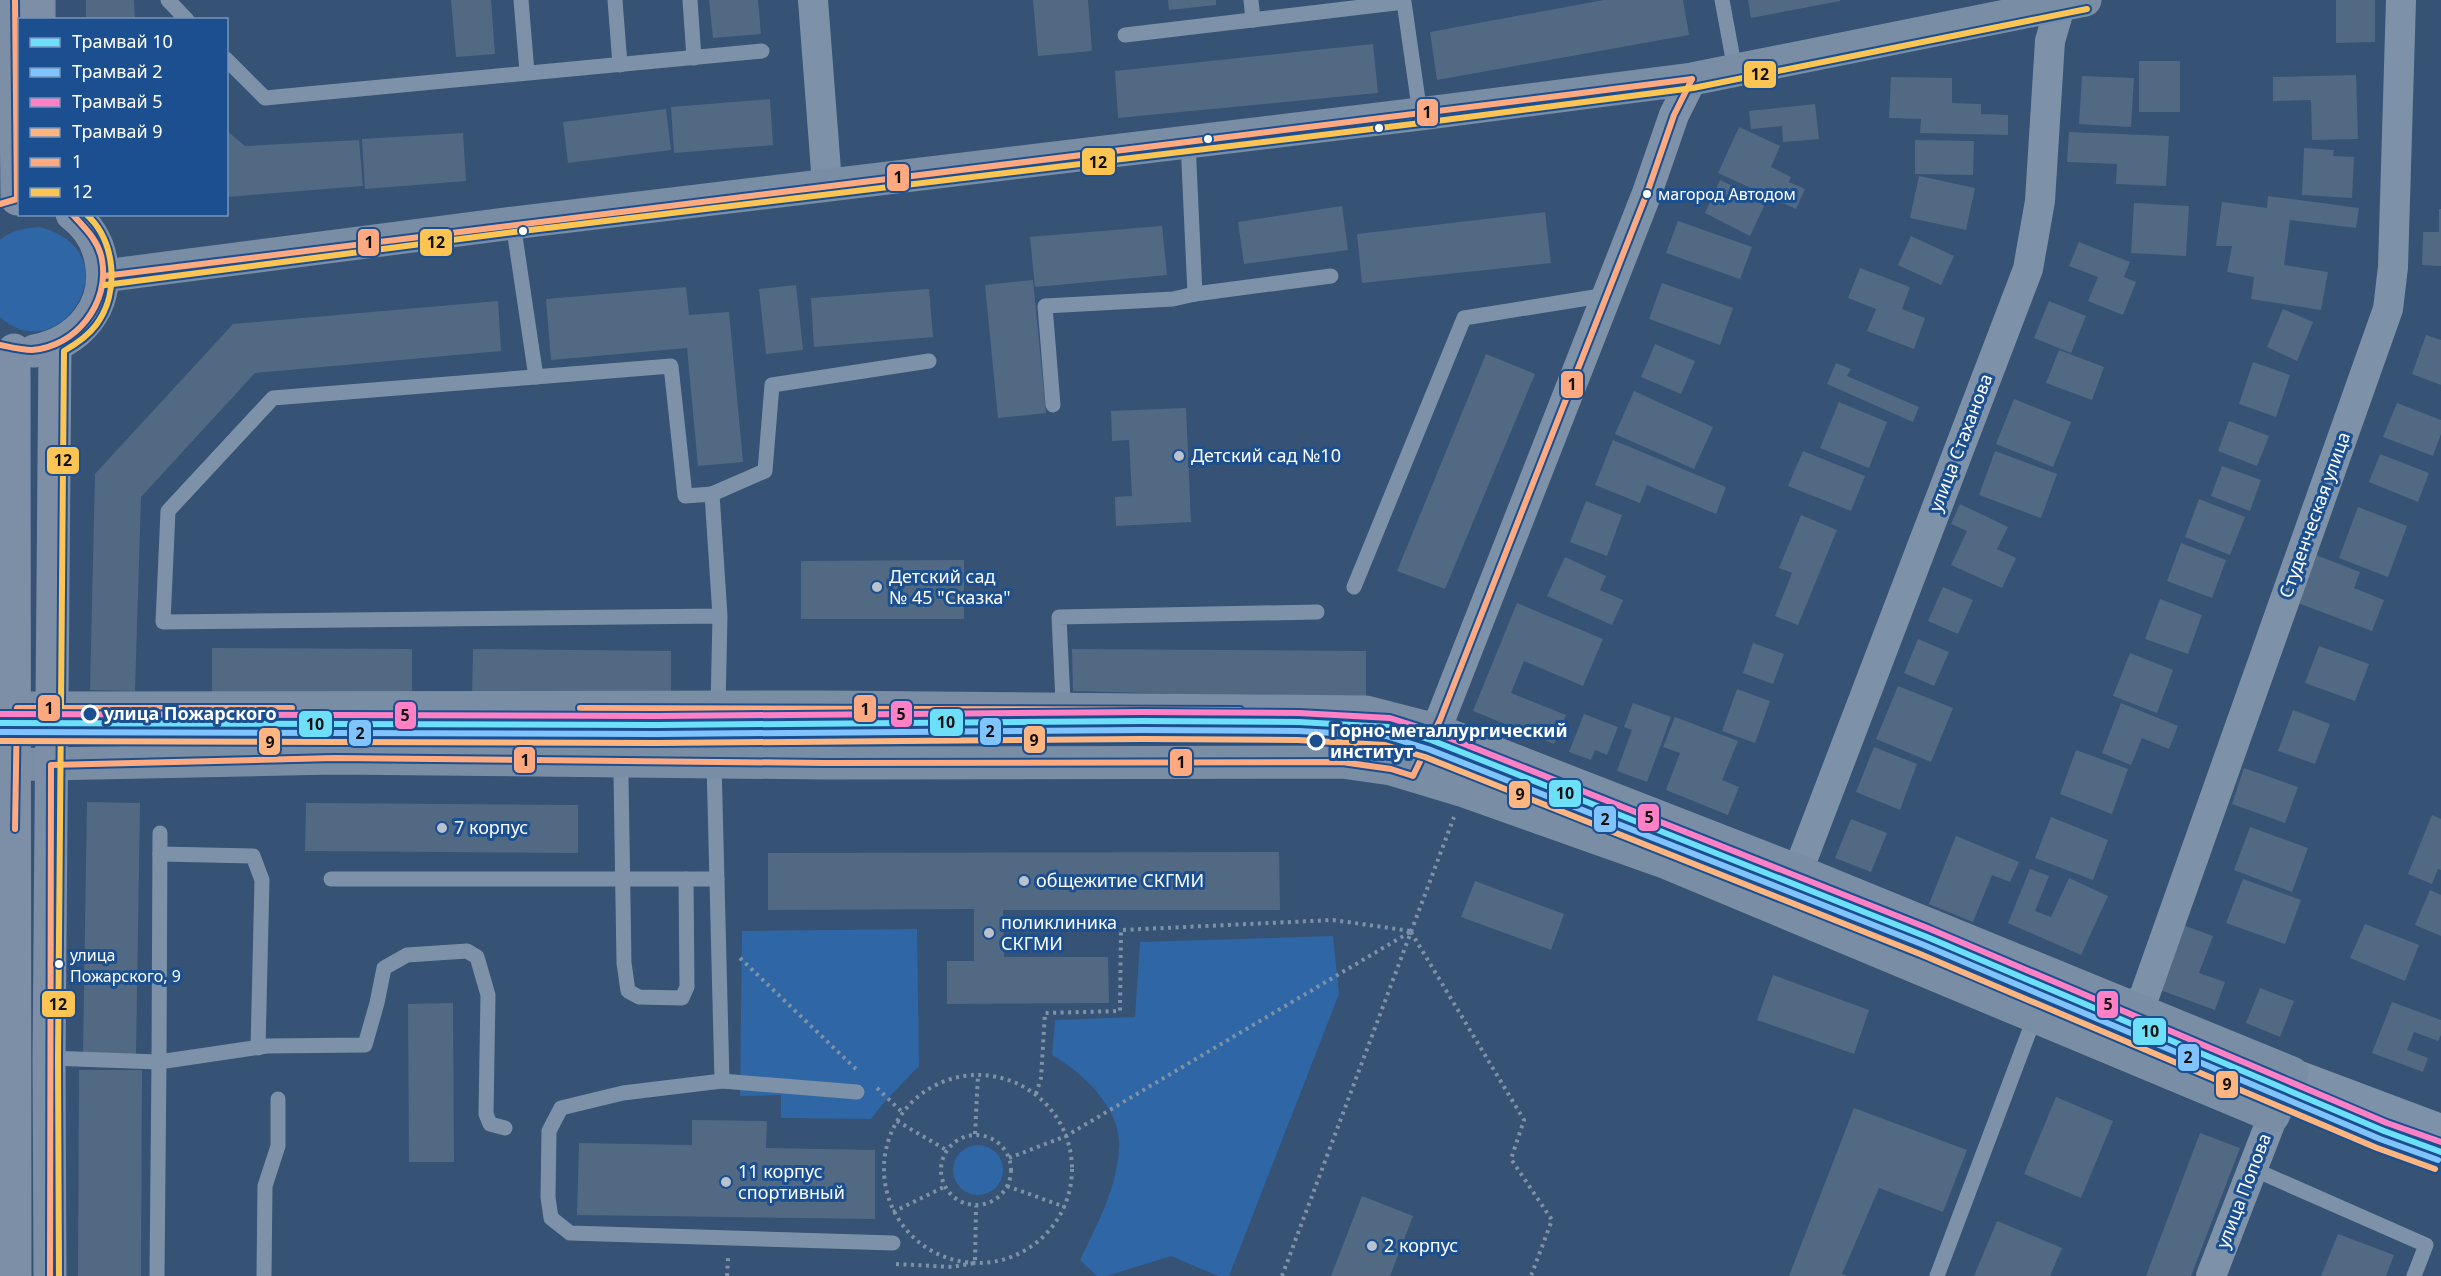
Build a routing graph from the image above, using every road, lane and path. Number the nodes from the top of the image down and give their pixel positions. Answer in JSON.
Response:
{"nodes":[{"id":1,"x":15,"y":0,"type":"edge"},
{"id":2,"x":39,"y":0,"type":"edge"},
{"id":3,"x":168,"y":0,"type":"edge"},
{"id":4,"x":521,"y":0,"type":"edge"},
{"id":5,"x":615,"y":0,"type":"edge"},
{"id":6,"x":690,"y":0,"type":"edge"},
{"id":7,"x":813,"y":0,"type":"edge"},
{"id":8,"x":1251,"y":0,"type":"edge"},
{"id":9,"x":1722,"y":0,"type":"edge"},
{"id":10,"x":2401,"y":0,"type":"edge"},
{"id":11,"x":1404,"y":1,"type":"edge"},
{"id":12,"x":2069,"y":2,"type":"edge"},
{"id":13,"x":39,"y":18,"type":"edge"},
{"id":14,"x":186,"y":18,"type":"edge"},
{"id":15,"x":1253,"y":20,"type":"junction"},
{"id":16,"x":1125,"y":35,"type":"dead end"},
{"id":17,"x":762,"y":51,"type":"dead end"},
{"id":18,"x":694,"y":58,"type":"junction"},
{"id":19,"x":228,"y":61,"type":"edge"},
{"id":20,"x":620,"y":65,"type":"junction"},
{"id":21,"x":1736,"y":70,"type":"junction"},
{"id":22,"x":527,"y":72,"type":"junction"},
{"id":23,"x":1692,"y":79,"type":"junction"},
{"id":24,"x":1420,"y":114,"type":"junction"},
{"id":25,"x":1188,"y":142,"type":"junction"},
{"id":26,"x":827,"y":184,"type":"junction"},
{"id":27,"x":12,"y":201,"type":"edge"},
{"id":28,"x":74,"y":216,"type":"edge"},
{"id":29,"x":513,"y":223,"type":"junction"},
{"id":30,"x":104,"y":276,"type":"junction"},
{"id":31,"x":1331,"y":276,"type":"dead end"},
{"id":32,"x":1196,"y":294,"type":"junction"},
{"id":33,"x":1607,"y":295,"type":"junction"},
{"id":34,"x":55,"y":346,"type":"junction"},
{"id":35,"x":7,"y":348,"type":"edge"},
{"id":36,"x":929,"y":361,"type":"dead end"},
{"id":37,"x":536,"y":377,"type":"junction"},
{"id":38,"x":1053,"y":405,"type":"dead end"},
{"id":39,"x":712,"y":494,"type":"junction"},
{"id":40,"x":1354,"y":586,"type":"dead end"},
{"id":41,"x":1317,"y":612,"type":"dead end"},
{"id":42,"x":720,"y":616,"type":"junction"},
{"id":43,"x":51,"y":707,"type":"junction"},
{"id":44,"x":8,"y":708,"type":"edge"},
{"id":45,"x":718,"y":708,"type":"junction"},
{"id":46,"x":1059,"y":708,"type":"junction"},
{"id":47,"x":1436,"y":730,"type":"junction"},
{"id":48,"x":714,"y":762,"type":"junction"},
{"id":49,"x":8,"y":765,"type":"edge"},
{"id":50,"x":51,"y":765,"type":"junction"},
{"id":51,"x":621,"y":776,"type":"dead end"},
{"id":52,"x":1413,"y":777,"type":"junction"},
{"id":53,"x":1464,"y":791,"type":"junction"},
{"id":54,"x":160,"y":833,"type":"dead end"},
{"id":55,"x":160,"y":854,"type":"junction"},
{"id":56,"x":1798,"y":871,"type":"junction"},
{"id":57,"x":331,"y":879,"type":"dead end"},
{"id":58,"x":686,"y":879,"type":"junction"},
{"id":59,"x":717,"y":879,"type":"junction"},
{"id":60,"x":621,"y":880,"type":"junction"},
{"id":61,"x":1411,"y":932,"type":"junction"},
{"id":62,"x":718,"y":946,"type":"junction"},
{"id":63,"x":2131,"y":1007,"type":"junction"},
{"id":64,"x":2035,"y":1016,"type":"junction"},
{"id":65,"x":258,"y":1048,"type":"junction"},
{"id":66,"x":7,"y":1058,"type":"edge"},
{"id":67,"x":49,"y":1058,"type":"junction"},
{"id":68,"x":159,"y":1062,"type":"junction"},
{"id":69,"x":861,"y":1073,"type":"dead end"},
{"id":70,"x":2292,"y":1073,"type":"junction"},
{"id":71,"x":978,"y":1075,"type":"junction"},
{"id":72,"x":722,"y":1081,"type":"junction"},
{"id":73,"x":870,"y":1081,"type":"dead end"},
{"id":74,"x":856,"y":1092,"type":"dead end"},
{"id":75,"x":1036,"y":1095,"type":"junction"},
{"id":76,"x":278,"y":1099,"type":"dead end"},
{"id":77,"x":903,"y":1113,"type":"junction"},
{"id":78,"x":2273,"y":1116,"type":"junction"},
{"id":79,"x":897,"y":1121,"type":"junction"},
{"id":80,"x":506,"y":1128,"type":"dead end"},
{"id":81,"x":2441,"y":1129,"type":"edge"},
{"id":82,"x":975,"y":1134,"type":"junction"},
{"id":83,"x":1066,"y":1136,"type":"junction"},
{"id":84,"x":948,"y":1150,"type":"junction"},
{"id":85,"x":1009,"y":1158,"type":"junction"},
{"id":86,"x":2253,"y":1169,"type":"junction"},
{"id":87,"x":946,"y":1186,"type":"junction"},
{"id":88,"x":1007,"y":1186,"type":"junction"},
{"id":89,"x":1065,"y":1207,"type":"junction"},
{"id":90,"x":893,"y":1212,"type":"junction"},
{"id":91,"x":893,"y":1243,"type":"dead end"},
{"id":92,"x":15,"y":1276,"type":"edge"},
{"id":93,"x":50,"y":1276,"type":"edge"},
{"id":94,"x":157,"y":1276,"type":"edge"},
{"id":95,"x":264,"y":1276,"type":"edge"},
{"id":96,"x":1282,"y":1276,"type":"edge"},
{"id":97,"x":1531,"y":1276,"type":"edge"},
{"id":98,"x":1937,"y":1276,"type":"edge"},
{"id":99,"x":2211,"y":1276,"type":"edge"},
{"id":100,"x":2414,"y":1276,"type":"edge"}],
"edges":[{"from":1,"to":27,"type":"main road"},
{"from":2,"to":13,"type":"main road"},
{"from":3,"to":14,"type":"lane"},
{"from":4,"to":22,"type":"lane"},
{"from":5,"to":20,"type":"lane"},
{"from":6,"to":18,"type":"lane"},
{"from":7,"to":26,"type":"street"},
{"from":8,"to":15,"type":"lane"},
{"from":9,"to":21,"type":"lane"},
{"from":10,"to":63,"type":"street","name":"Студенческая улица"},
{"from":11,"to":15,"type":"lane"},
{"from":11,"to":24,"type":"lane"},
{"from":12,"to":21,"type":"street"},
{"from":12,"to":56,"type":"street","name":"улица Стаханова"},
{"from":15,"to":16,"type":"lane"},
{"from":17,"to":18,"type":"lane"},
{"from":18,"to":20,"type":"lane"},
{"from":19,"to":22,"type":"lane"},
{"from":20,"to":22,"type":"lane"},
{"from":21,"to":23,"type":"street"},
{"from":23,"to":24,"type":"street"},
{"from":23,"to":33,"type":"street"},
{"from":24,"to":25,"type":"street"},
{"from":25,"to":26,"type":"street"},
{"from":25,"to":32,"type":"lane"},
{"from":26,"to":29,"type":"street"},
{"from":28,"to":30,"type":"main road"},
{"from":29,"to":30,"type":"street"},
{"from":29,"to":37,"type":"lane"},
{"from":30,"to":34,"type":"main road"},
{"from":31,"to":32,"type":"lane"},
{"from":32,"to":38,"type":"lane"},
{"from":33,"to":40,"type":"lane"},
{"from":33,"to":47,"type":"street"},
{"from":34,"to":35,"type":"main road"},
{"from":34,"to":43,"type":"main road"},
{"from":35,"to":44,"type":"main road"},
{"from":36,"to":39,"type":"lane"},
{"from":37,"to":39,"type":"lane"},
{"from":37,"to":42,"type":"lane"},
{"from":39,"to":42,"type":"lane"},
{"from":41,"to":46,"type":"lane"},
{"from":42,"to":45,"type":"lane"},
{"from":43,"to":44,"type":"street"},
{"from":43,"to":45,"type":"street"},
{"from":43,"to":50,"type":"main road"},
{"from":44,"to":49,"type":"main road"},
{"from":45,"to":46,"type":"street"},
{"from":46,"to":47,"type":"street"},
{"from":47,"to":52,"type":"street"},
{"from":47,"to":56,"type":"street"},
{"from":48,"to":50,"type":"street"},
{"from":48,"to":52,"type":"street"},
{"from":48,"to":59,"type":"lane"},
{"from":49,"to":50,"type":"street"},
{"from":49,"to":66,"type":"main road"},
{"from":50,"to":67,"type":"main road"},
{"from":51,"to":60,"type":"lane"},
{"from":52,"to":53,"type":"street"},
{"from":53,"to":61,"type":"path"},
{"from":53,"to":64,"type":"street"},
{"from":54,"to":55,"type":"lane"},
{"from":55,"to":65,"type":"lane"},
{"from":55,"to":68,"type":"lane"},
{"from":56,"to":63,"type":"street"},
{"from":57,"to":60,"type":"lane"},
{"from":58,"to":59,"type":"lane"},
{"from":58,"to":60,"type":"lane"},
{"from":58,"to":60,"type":"lane"},
{"from":59,"to":62,"type":"lane"},
{"from":61,"to":75,"type":"path"},
{"from":61,"to":83,"type":"path"},
{"from":61,"to":96,"type":"path"},
{"from":61,"to":97,"type":"path"},
{"from":62,"to":69,"type":"path"},
{"from":62,"to":72,"type":"lane"},
{"from":63,"to":70,"type":"street"},
{"from":64,"to":78,"type":"street"},
{"from":64,"to":98,"type":"lane"},
{"from":65,"to":68,"type":"lane"},
{"from":65,"to":80,"type":"lane"},
{"from":66,"to":92,"type":"main road"},
{"from":67,"to":68,"type":"lane"},
{"from":67,"to":93,"type":"main road"},
{"from":68,"to":94,"type":"lane"},
{"from":70,"to":78,"type":"street","name":"улица Попова"},
{"from":70,"to":81,"type":"street"},
{"from":71,"to":75,"type":"path"},
{"from":71,"to":77,"type":"path"},
{"from":71,"to":82,"type":"path"},
{"from":72,"to":74,"type":"lane"},
{"from":72,"to":91,"type":"lane"},
{"from":73,"to":77,"type":"path"},
{"from":75,"to":83,"type":"path"},
{"from":76,"to":95,"type":"lane"},
{"from":77,"to":79,"type":"path"},
{"from":78,"to":86,"type":"street","name":"улица Попова"},
{"from":79,"to":84,"type":"path"},
{"from":79,"to":90,"type":"path"},
{"from":82,"to":84,"type":"path"},
{"from":82,"to":85,"type":"path"},
{"from":83,"to":85,"type":"path"},
{"from":83,"to":89,"type":"path"},
{"from":84,"to":87,"type":"path"},
{"from":85,"to":88,"type":"path"},
{"from":86,"to":99,"type":"street","name":"улица Попова"},
{"from":86,"to":100,"type":"lane"},
{"from":87,"to":88,"type":"path"},
{"from":87,"to":90,"type":"path"},
{"from":88,"to":89,"type":"path"},
{"from":89,"to":90,"type":"path"}]}
